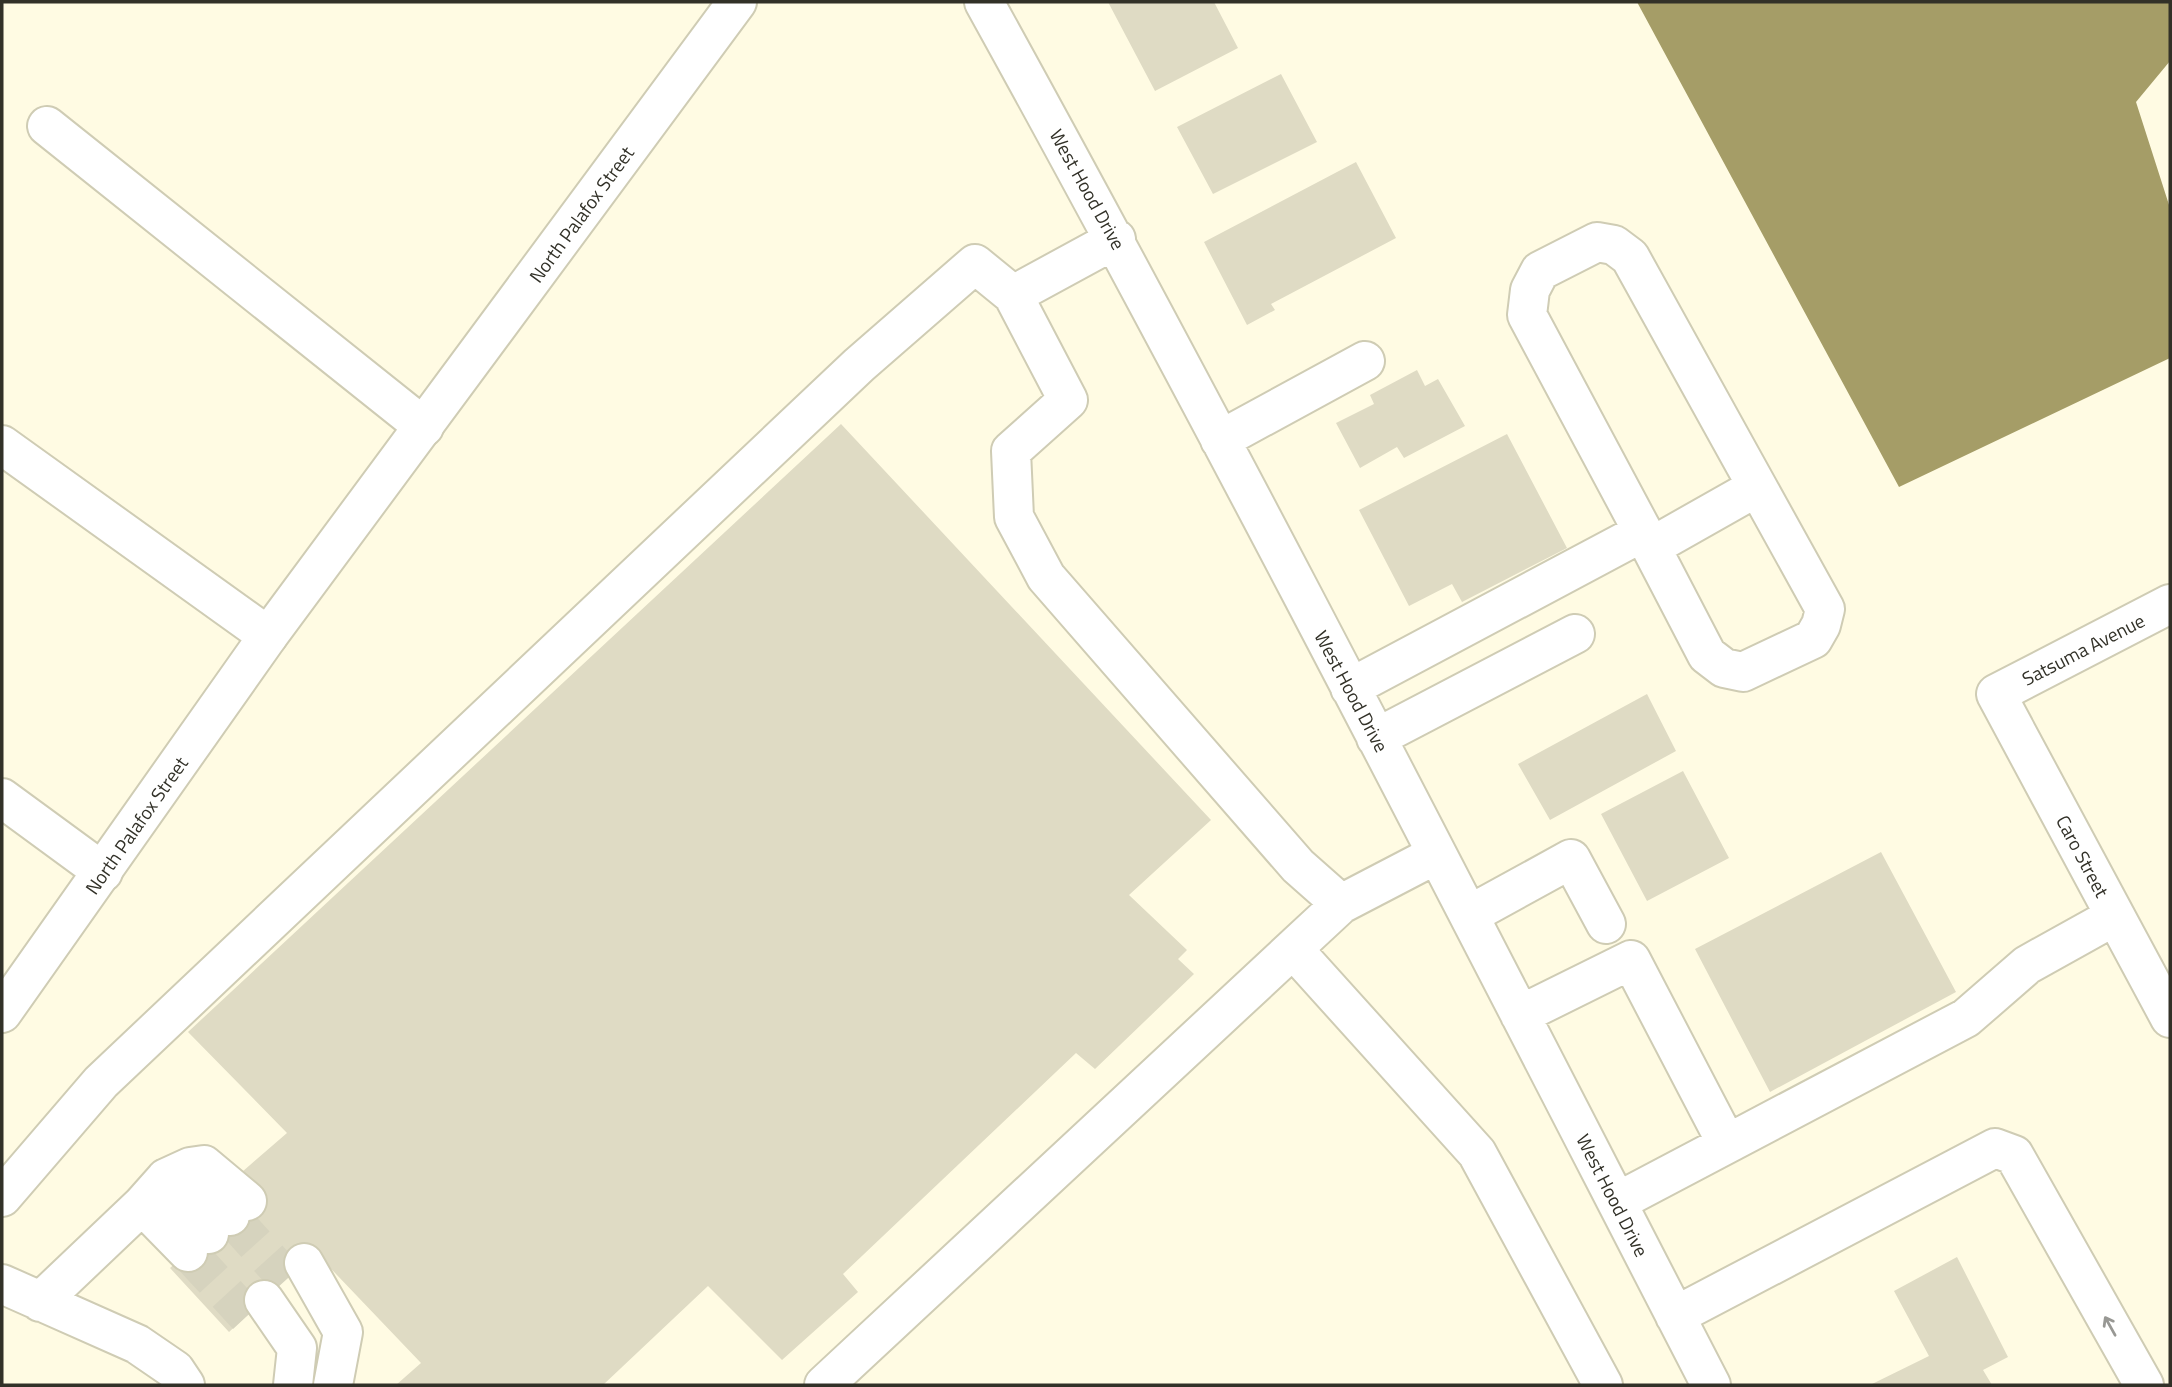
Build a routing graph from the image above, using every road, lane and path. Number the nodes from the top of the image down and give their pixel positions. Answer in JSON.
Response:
{"nodes":[{"id":1,"x":737,"y":2,"type":"edge"},
{"id":2,"x":984,"y":2,"type":"edge"},
{"id":3,"x":47,"y":126,"type":"dead end"},
{"id":4,"x":1115,"y":239,"type":"junction"},
{"id":5,"x":1013,"y":295,"type":"junction"},
{"id":6,"x":1364,"y":361,"type":"dead end"},
{"id":7,"x":424,"y":427,"type":"junction"},
{"id":8,"x":1220,"y":440,"type":"junction"},
{"id":9,"x":2,"y":445,"type":"edge"},
{"id":10,"x":1757,"y":487,"type":"junction"},
{"id":11,"x":1647,"y":539,"type":"junction"},
{"id":12,"x":2170,"y":604,"type":"edge"},
{"id":13,"x":1575,"y":634,"type":"dead end"},
{"id":14,"x":268,"y":636,"type":"junction"},
{"id":15,"x":1350,"y":688,"type":"junction"},
{"id":16,"x":1996,"y":694,"type":"joint"},
{"id":17,"x":1376,"y":738,"type":"junction"},
{"id":18,"x":2,"y":798,"type":"edge"},
{"id":19,"x":1437,"y":854,"type":"junction"},
{"id":20,"x":103,"y":872,"type":"junction"},
{"id":21,"x":1341,"y":904,"type":"junction"},
{"id":22,"x":1469,"y":915,"type":"junction"},
{"id":23,"x":2115,"y":916,"type":"junction"},
{"id":24,"x":1606,"y":924,"type":"dead end"},
{"id":25,"x":1293,"y":949,"type":"junction"},
{"id":26,"x":2,"y":1013,"type":"edge"},
{"id":27,"x":1520,"y":1015,"type":"junction"},
{"id":28,"x":2170,"y":1018,"type":"edge"},
{"id":29,"x":1727,"y":1144,"type":"junction"},
{"id":30,"x":154,"y":1192,"type":"junction"},
{"id":31,"x":2,"y":1197,"type":"edge"},
{"id":32,"x":1616,"y":1202,"type":"junction"},
{"id":33,"x":2,"y":1284,"type":"edge"},
{"id":34,"x":275,"y":1289,"type":"junction"},
{"id":35,"x":40,"y":1302,"type":"junction"},
{"id":36,"x":1675,"y":1316,"type":"junction"},
{"id":37,"x":185,"y":1385,"type":"edge"},
{"id":38,"x":278,"y":1385,"type":"edge"},
{"id":39,"x":293,"y":1385,"type":"edge"},
{"id":40,"x":310,"y":1385,"type":"edge"},
{"id":41,"x":333,"y":1385,"type":"edge"},
{"id":42,"x":824,"y":1385,"type":"edge"},
{"id":43,"x":1603,"y":1385,"type":"edge"},
{"id":44,"x":1711,"y":1385,"type":"edge"},
{"id":45,"x":2144,"y":1385,"type":"edge"}],
"edges":[{"from":1,"to":7,"type":"street","name":"North Palafox Street"},
{"from":2,"to":4,"type":"street","name":"West Hood Drive"},
{"from":3,"to":7,"type":"street"},
{"from":4,"to":5,"type":"street"},
{"from":4,"to":8,"type":"street","name":"West Hood Drive"},
{"from":5,"to":21,"type":"street"},
{"from":5,"to":31,"type":"street"},
{"from":6,"to":8,"type":"street"},
{"from":7,"to":14,"type":"street","name":"North Palafox Street"},
{"from":8,"to":15,"type":"street","name":"West Hood Drive"},
{"from":9,"to":14,"type":"street"},
{"from":10,"to":11,"type":"street"},
{"from":10,"to":11,"type":"street"},
{"from":10,"to":11,"type":"street"},
{"from":11,"to":15,"type":"street"},
{"from":12,"to":16,"type":"street","name":"Satsuma Avenue"},
{"from":13,"to":17,"type":"street"},
{"from":14,"to":20,"type":"street","name":"North Palafox Street"},
{"from":15,"to":17,"type":"street","name":"West Hood Drive"},
{"from":16,"to":23,"type":"street","name":"Caro Street"},
{"from":17,"to":19,"type":"street","name":"West Hood Drive"},
{"from":18,"to":20,"type":"street"},
{"from":19,"to":21,"type":"street"},
{"from":19,"to":22,"type":"street","name":"West Hood Drive"},
{"from":20,"to":26,"type":"street","name":"North Palafox Street"},
{"from":21,"to":25,"type":"street"},
{"from":22,"to":24,"type":"street"},
{"from":22,"to":27,"type":"street","name":"West Hood Drive"},
{"from":23,"to":28,"type":"street","name":"Caro Street"},
{"from":23,"to":29,"type":"street"},
{"from":25,"to":42,"type":"street"},
{"from":25,"to":43,"type":"street"},
{"from":27,"to":29,"type":"street"},
{"from":27,"to":32,"type":"street","name":"West Hood Drive"},
{"from":29,"to":32,"type":"street"},
{"from":30,"to":30,"type":"street"},
{"from":30,"to":35,"type":"street"},
{"from":32,"to":36,"type":"street","name":"West Hood Drive"},
{"from":33,"to":35,"type":"street"},
{"from":34,"to":38,"type":"street"},
{"from":34,"to":39,"type":"street"},
{"from":34,"to":40,"type":"street"},
{"from":34,"to":41,"type":"street"},
{"from":35,"to":37,"type":"street"},
{"from":36,"to":44,"type":"street","name":"West Hood Drive"},
{"from":45,"to":36,"type":"street","one_way":true}]}
